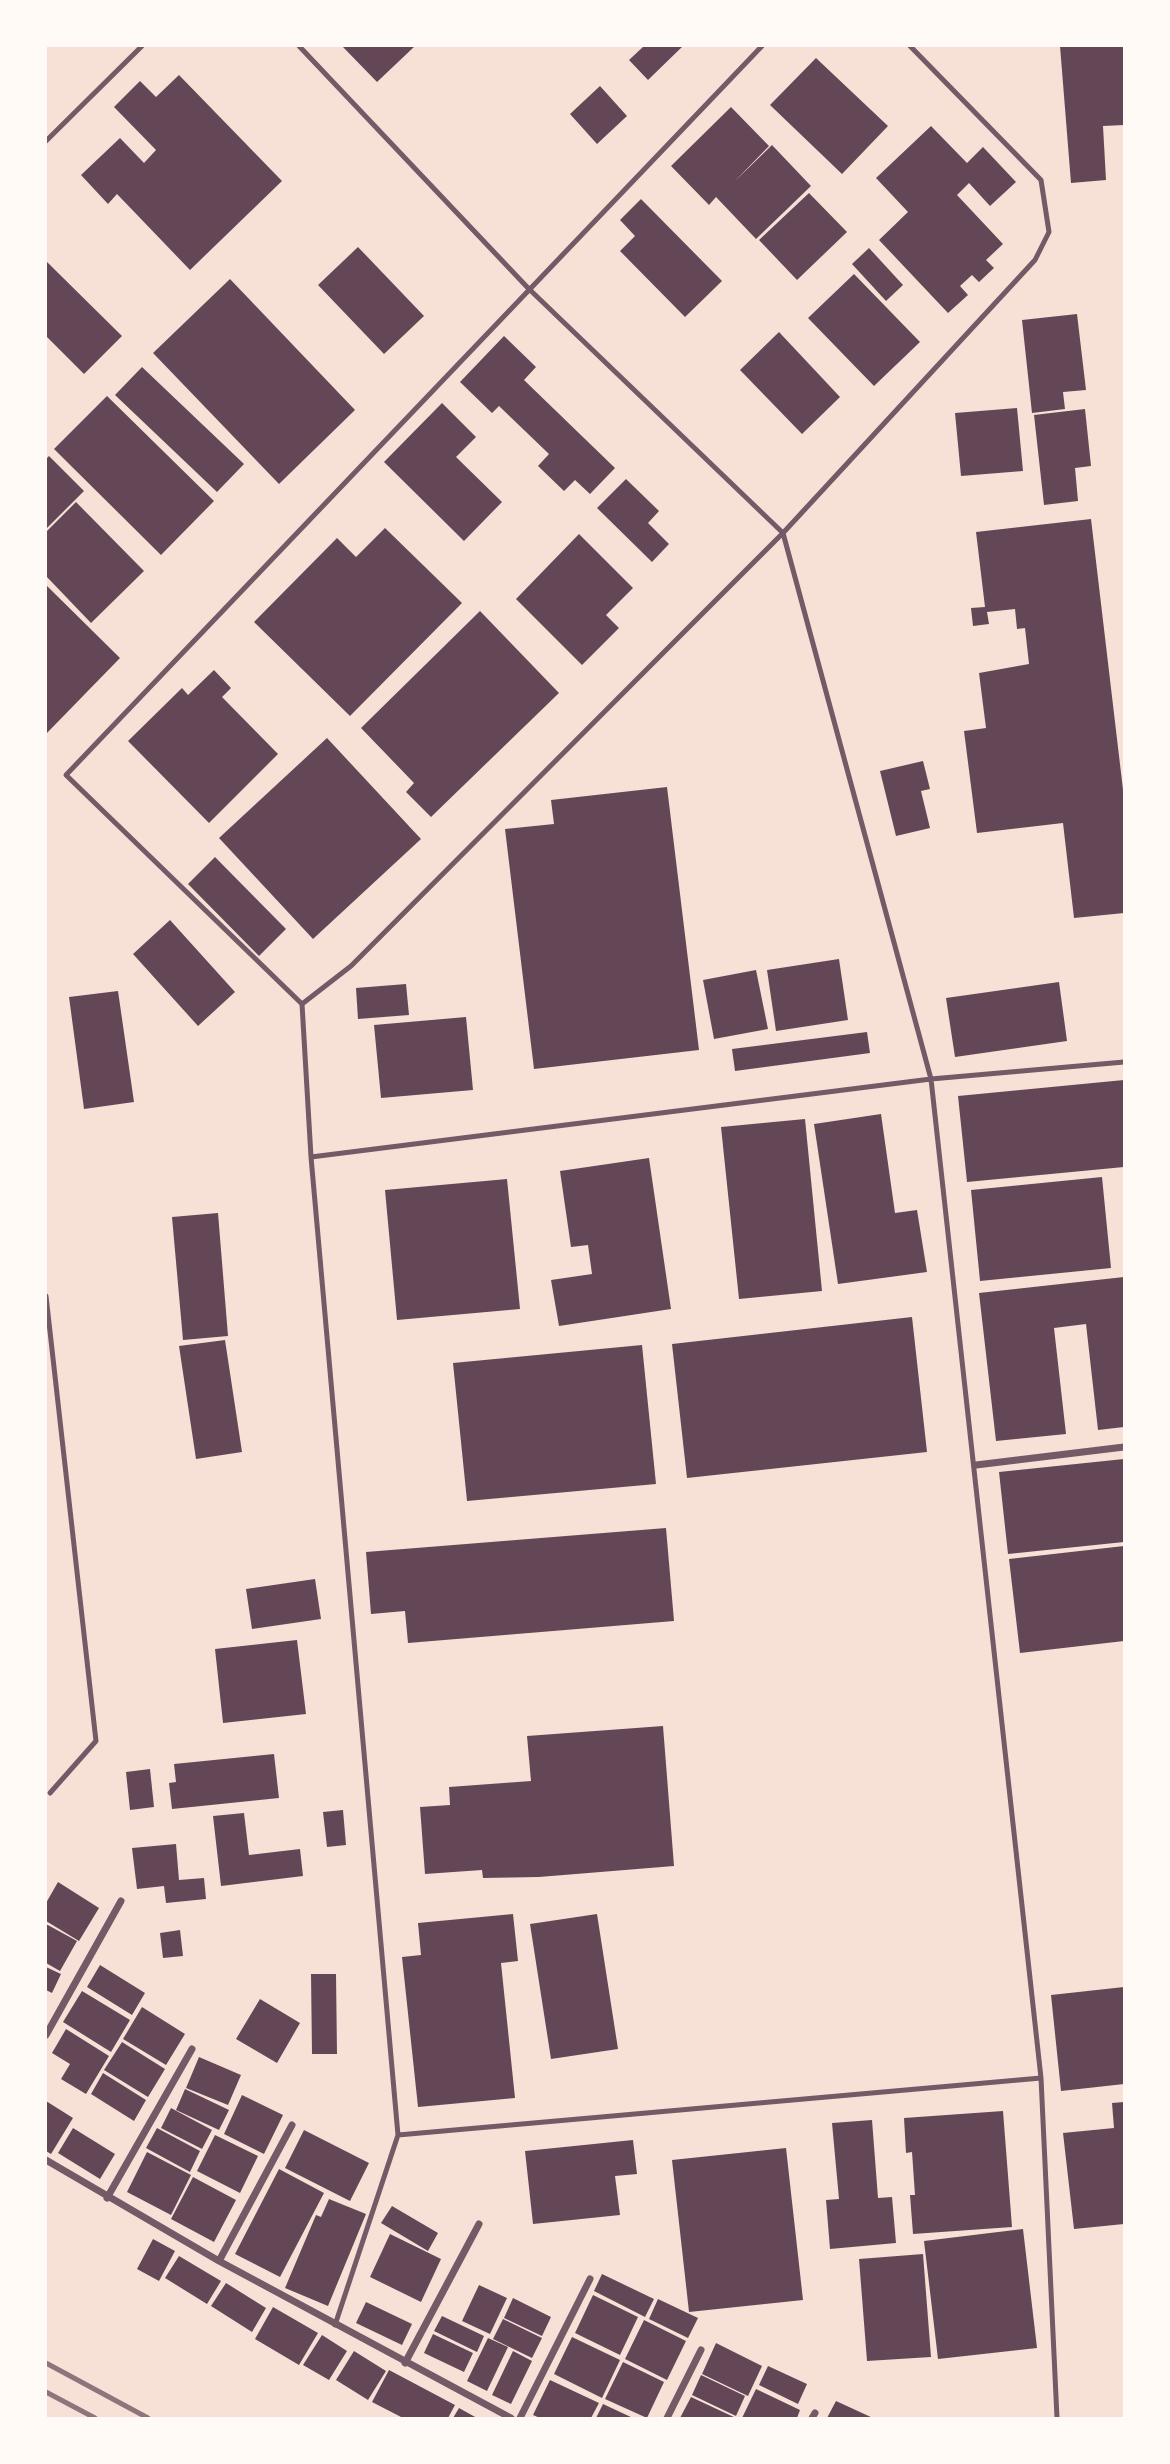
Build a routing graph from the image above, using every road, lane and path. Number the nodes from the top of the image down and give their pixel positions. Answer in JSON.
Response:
{"nodes":[{"id":1,"x":142,"y":46,"type":"edge"},
{"id":2,"x":299,"y":46,"type":"edge"},
{"id":3,"x":762,"y":46,"type":"edge"},
{"id":4,"x":910,"y":46,"type":"edge"},
{"id":5,"x":46,"y":141,"type":"edge"},
{"id":6,"x":528,"y":288,"type":"junction"},
{"id":7,"x":783,"y":533,"type":"junction"},
{"id":8,"x":302,"y":1004,"type":"junction"},
{"id":9,"x":1125,"y":1062,"type":"edge"},
{"id":10,"x":931,"y":1079,"type":"junction"},
{"id":11,"x":311,"y":1157,"type":"junction"},
{"id":12,"x":46,"y":1296,"type":"edge"},
{"id":13,"x":1125,"y":1447,"type":"edge"},
{"id":14,"x":976,"y":1465,"type":"junction"},
{"id":15,"x":50,"y":1793,"type":"dead end"},
{"id":16,"x":121,"y":1901,"type":"dead end"},
{"id":17,"x":46,"y":2035,"type":"edge"},
{"id":18,"x":192,"y":2049,"type":"dead end"},
{"id":19,"x":1041,"y":2078,"type":"junction"},
{"id":20,"x":292,"y":2125,"type":"dead end"},
{"id":21,"x":398,"y":2136,"type":"junction"},
{"id":22,"x":46,"y":2160,"type":"edge"},
{"id":23,"x":107,"y":2198,"type":"junction"},
{"id":24,"x":479,"y":2224,"type":"dead end"},
{"id":25,"x":219,"y":2261,"type":"junction"},
{"id":26,"x":590,"y":2279,"type":"dead end"},
{"id":27,"x":335,"y":2325,"type":"junction"},
{"id":28,"x":701,"y":2350,"type":"dead end"},
{"id":29,"x":405,"y":2363,"type":"junction"},
{"id":30,"x":511,"y":2418,"type":"edge"},
{"id":31,"x":520,"y":2418,"type":"edge"},
{"id":32,"x":667,"y":2418,"type":"edge"},
{"id":33,"x":1057,"y":2418,"type":"edge"}],
"edges":[{"from":1,"to":5,"type":"lane"},
{"from":2,"to":6,"type":"lane"},
{"from":3,"to":6,"type":"lane"},
{"from":4,"to":7,"type":"lane"},
{"from":6,"to":7,"type":"lane"},
{"from":6,"to":8,"type":"lane"},
{"from":7,"to":8,"type":"lane"},
{"from":7,"to":10,"type":"lane"},
{"from":8,"to":11,"type":"lane"},
{"from":9,"to":10,"type":"lane"},
{"from":10,"to":11,"type":"lane"},
{"from":10,"to":14,"type":"lane"},
{"from":11,"to":21,"type":"lane"},
{"from":12,"to":15,"type":"lane"},
{"from":13,"to":14,"type":"street"},
{"from":14,"to":19,"type":"lane"},
{"from":16,"to":17,"type":"street"},
{"from":18,"to":23,"type":"street"},
{"from":19,"to":21,"type":"lane"},
{"from":19,"to":33,"type":"lane"},
{"from":20,"to":25,"type":"street"},
{"from":21,"to":27,"type":"lane"},
{"from":22,"to":23,"type":"street"},
{"from":23,"to":25,"type":"street"},
{"from":24,"to":29,"type":"street"},
{"from":25,"to":27,"type":"street"},
{"from":26,"to":31,"type":"street"},
{"from":27,"to":29,"type":"street"},
{"from":28,"to":32,"type":"street"},
{"from":29,"to":30,"type":"street"}]}
